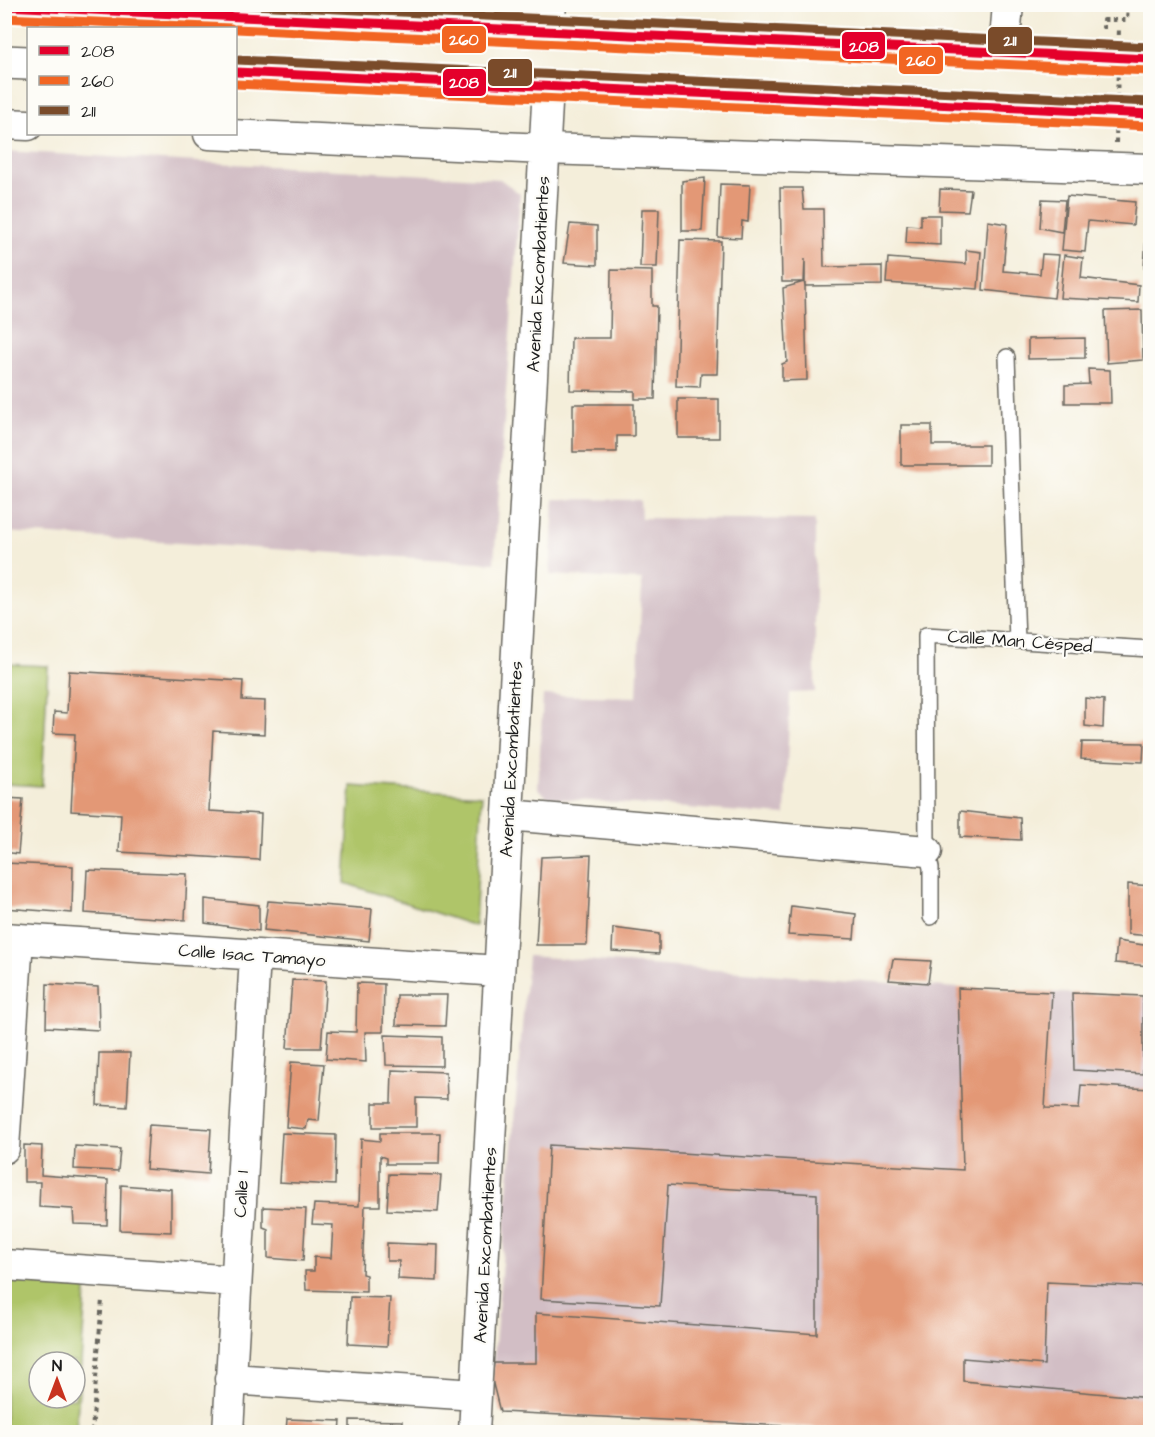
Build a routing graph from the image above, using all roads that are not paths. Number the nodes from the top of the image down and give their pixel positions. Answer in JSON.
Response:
{"nodes":[{"id":1,"x":1008,"y":4,"type":"edge"},
{"id":2,"x":4,"y":6,"type":"edge"},
{"id":3,"x":550,"y":18,"type":"edge"},
{"id":4,"x":1004,"y":52,"type":"junction"},
{"id":5,"x":1150,"y":58,"type":"edge"},
{"id":6,"x":4,"y":62,"type":"edge"},
{"id":7,"x":27,"y":63,"type":"edge"},
{"id":8,"x":237,"y":72,"type":"edge"},
{"id":9,"x":548,"y":86,"type":"junction"},
{"id":10,"x":1150,"y":114,"type":"edge"},
{"id":11,"x":4,"y":124,"type":"edge"},
{"id":12,"x":27,"y":125,"type":"edge"},
{"id":13,"x":231,"y":135,"type":"edge"},
{"id":14,"x":544,"y":149,"type":"junction"},
{"id":15,"x":1150,"y":169,"type":"edge"},
{"id":16,"x":1006,"y":357,"type":"dead end"},
{"id":17,"x":1017,"y":641,"type":"junction"},
{"id":18,"x":1150,"y":649,"type":"edge"},
{"id":19,"x":508,"y":815,"type":"junction"},
{"id":20,"x":927,"y":851,"type":"junction"},
{"id":21,"x":931,"y":916,"type":"dead end"},
{"id":22,"x":11,"y":939,"type":"edge"},
{"id":23,"x":255,"y":955,"type":"junction"},
{"id":24,"x":500,"y":971,"type":"junction"},
{"id":25,"x":4,"y":1148,"type":"edge"},
{"id":26,"x":4,"y":1265,"type":"edge"},
{"id":27,"x":236,"y":1281,"type":"junction"},
{"id":28,"x":230,"y":1379,"type":"junction"},
{"id":29,"x":476,"y":1395,"type":"junction"},
{"id":30,"x":228,"y":1432,"type":"edge"},
{"id":31,"x":481,"y":1432,"type":"edge"}],
"edges":[{"from":1,"to":4,"type":"street"},
{"from":2,"to":3,"type":"highway"},
{"from":3,"to":4,"type":"highway"},
{"from":4,"to":5,"type":"highway"},
{"from":6,"to":7,"type":"highway"},
{"from":8,"to":9,"type":"highway"},
{"from":9,"to":10,"type":"highway"},
{"from":9,"to":14,"type":"street","name":"Avenida Excombatientes"},
{"from":11,"to":12,"type":"street"},
{"from":13,"to":14,"type":"street"},
{"from":14,"to":15,"type":"street"},
{"from":14,"to":19,"type":"street","name":"Avenida Excombatientes"},
{"from":16,"to":17,"type":"lane"},
{"from":17,"to":18,"type":"lane","name":"Calle Man Césped"},
{"from":17,"to":20,"type":"lane","name":"Calle Man Césped"},
{"from":19,"to":20,"type":"street"},
{"from":19,"to":24,"type":"street","name":"Avenida Excombatientes"},
{"from":20,"to":21,"type":"lane","name":"Calle Man Césped"},
{"from":22,"to":23,"type":"street","name":"Calle Isac Tamayo"},
{"from":22,"to":25,"type":"street"},
{"from":23,"to":24,"type":"street","name":"Calle Isac Tamayo"},
{"from":23,"to":27,"type":"street","name":"Calle 1"},
{"from":24,"to":29,"type":"street","name":"Avenida Excombatientes"},
{"from":26,"to":27,"type":"street"},
{"from":27,"to":28,"type":"street","name":"Calle 1"},
{"from":28,"to":29,"type":"street"},
{"from":28,"to":30,"type":"street","name":"Calle 1"},
{"from":29,"to":31,"type":"street","name":"Avenida Excombatientes"}]}
